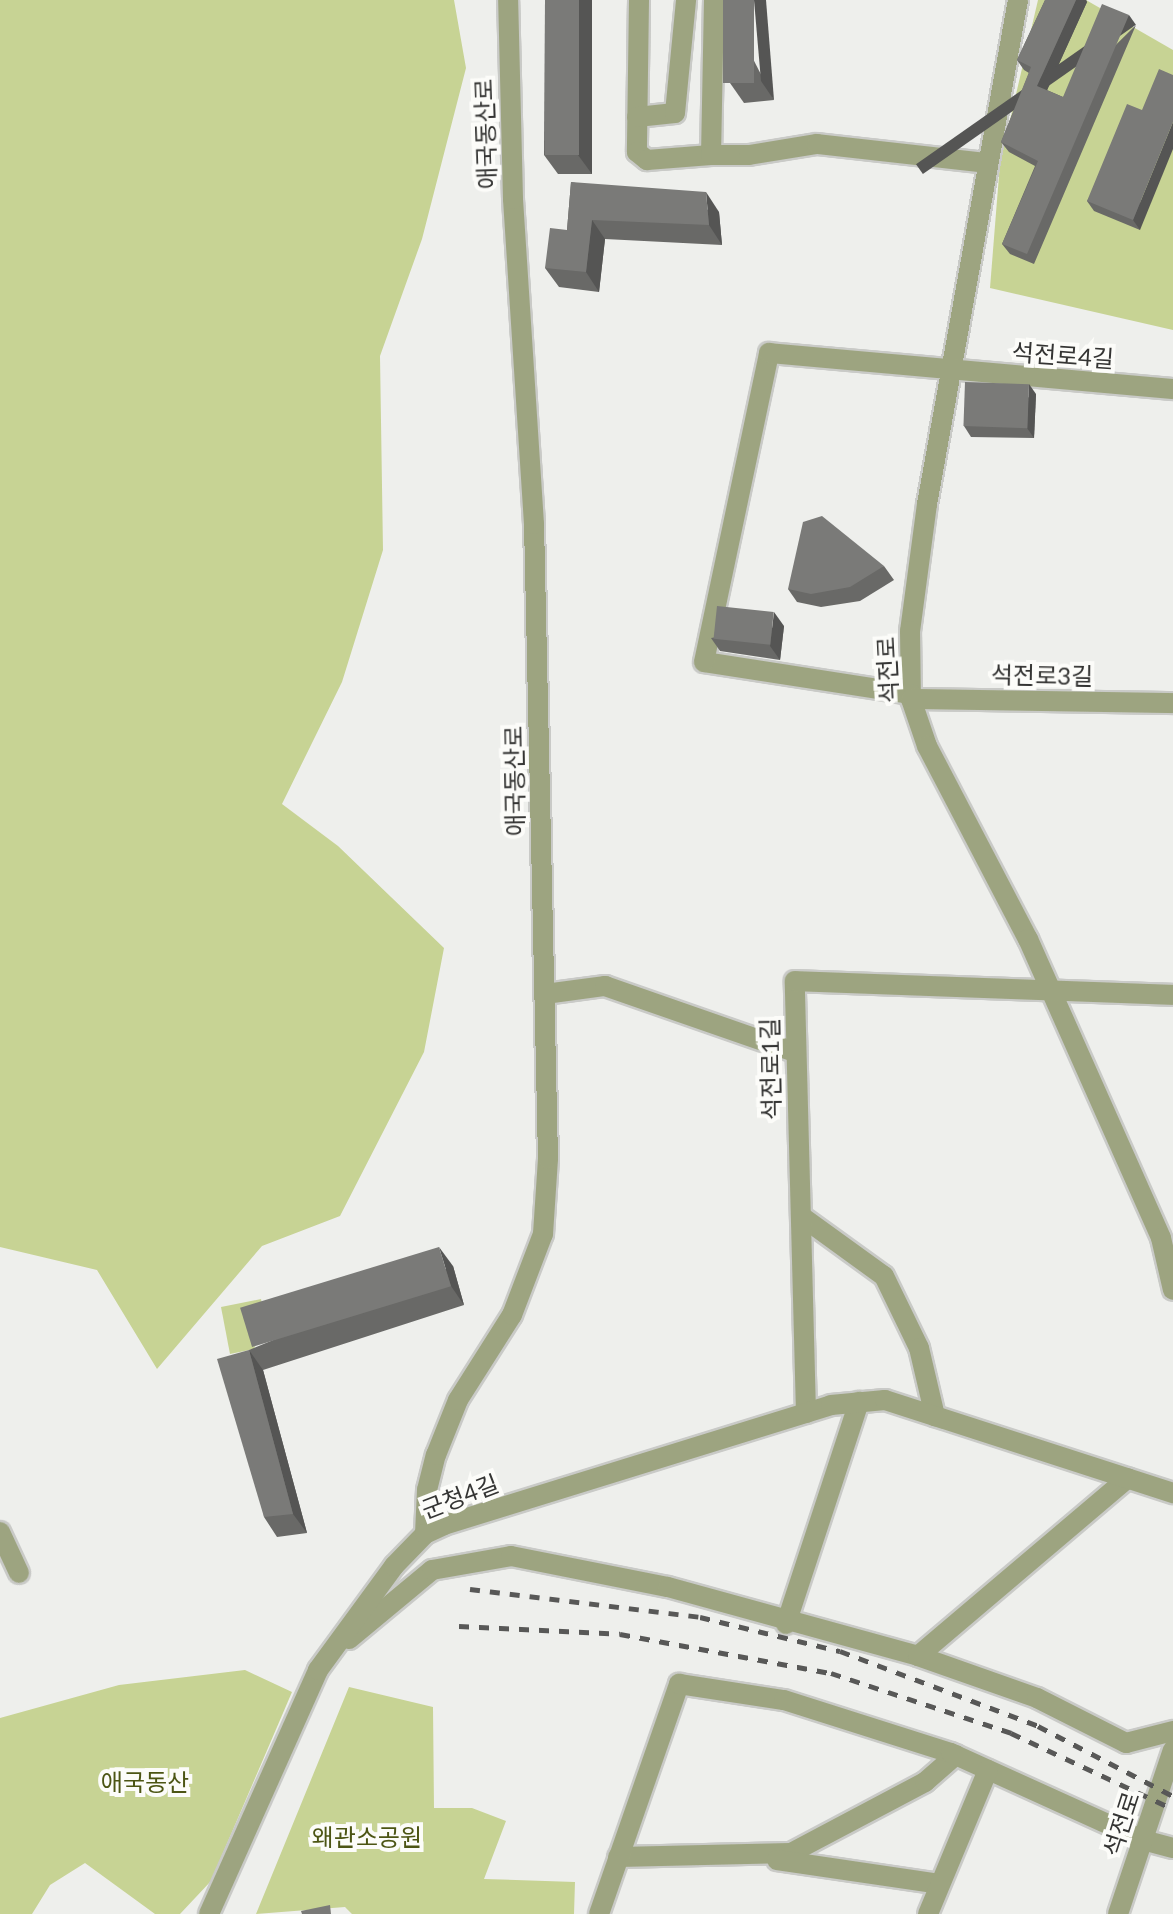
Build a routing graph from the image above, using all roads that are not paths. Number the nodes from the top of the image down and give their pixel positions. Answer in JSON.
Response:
{"nodes":[{"id":1,"x":508,"y":0,"type":"edge"},
{"id":2,"x":639,"y":0,"type":"edge"},
{"id":3,"x":686,"y":0,"type":"edge"},
{"id":4,"x":714,"y":0,"type":"edge"},
{"id":5,"x":1018,"y":0,"type":"edge"},
{"id":6,"x":637,"y":117,"type":"junction"},
{"id":7,"x":711,"y":155,"type":"junction"},
{"id":8,"x":987,"y":163,"type":"junction"},
{"id":9,"x":949,"y":373,"type":"junction"},
{"id":10,"x":1173,"y":389,"type":"edge"},
{"id":11,"x":911,"y":697,"type":"junction"},
{"id":12,"x":1173,"y":703,"type":"edge"},
{"id":13,"x":1051,"y":990,"type":"junction"},
{"id":14,"x":545,"y":994,"type":"junction"},
{"id":15,"x":1173,"y":995,"type":"edge"},
{"id":16,"x":795,"y":1052,"type":"junction"},
{"id":17,"x":801,"y":1216,"type":"junction"},
{"id":18,"x":1173,"y":1290,"type":"edge"},
{"id":19,"x":859,"y":1402,"type":"junction"},
{"id":20,"x":806,"y":1413,"type":"junction"},
{"id":21,"x":935,"y":1416,"type":"junction"},
{"id":22,"x":1128,"y":1478,"type":"junction"},
{"id":23,"x":1173,"y":1493,"type":"edge"},
{"id":24,"x":0,"y":1532,"type":"edge"},
{"id":25,"x":425,"y":1534,"type":"junction"},
{"id":26,"x":19,"y":1573,"type":"dead end"},
{"id":27,"x":786,"y":1624,"type":"junction"},
{"id":28,"x":918,"y":1656,"type":"junction"},
{"id":29,"x":318,"y":1670,"type":"junction"},
{"id":30,"x":1173,"y":1731,"type":"edge"},
{"id":31,"x":1173,"y":1750,"type":"edge"},
{"id":32,"x":956,"y":1755,"type":"junction"},
{"id":33,"x":988,"y":1770,"type":"junction"},
{"id":34,"x":1143,"y":1840,"type":"junction"},
{"id":35,"x":1173,"y":1848,"type":"edge"},
{"id":36,"x":738,"y":1854,"type":"junction"},
{"id":37,"x":618,"y":1857,"type":"junction"},
{"id":38,"x":939,"y":1884,"type":"junction"},
{"id":39,"x":209,"y":1914,"type":"edge"},
{"id":40,"x":599,"y":1914,"type":"edge"},
{"id":41,"x":928,"y":1914,"type":"edge"},
{"id":42,"x":1118,"y":1914,"type":"edge"}],
"edges":[{"from":1,"to":14,"type":"street","name":"애국동산로"},
{"from":2,"to":6,"type":"street"},
{"from":3,"to":6,"type":"street"},
{"from":4,"to":7,"type":"street"},
{"from":5,"to":8,"type":"street","name":"석전로"},
{"from":6,"to":7,"type":"street"},
{"from":7,"to":8,"type":"street"},
{"from":8,"to":9,"type":"street","name":"석전로"},
{"from":9,"to":10,"type":"street","name":"석전로4길"},
{"from":9,"to":11,"type":"street","name":"석전로"},
{"from":9,"to":11,"type":"street","name":"석전로4길"},
{"from":11,"to":12,"type":"street","name":"석전로3길"},
{"from":11,"to":13,"type":"street","name":"석전로"},
{"from":13,"to":15,"type":"street"},
{"from":13,"to":16,"type":"street","name":"석전로1길"},
{"from":13,"to":18,"type":"street","name":"석전로"},
{"from":14,"to":16,"type":"street"},
{"from":14,"to":25,"type":"street","name":"애국동산로"},
{"from":16,"to":17,"type":"street","name":"석전로1길"},
{"from":17,"to":20,"type":"street","name":"석전로1길"},
{"from":17,"to":21,"type":"street"},
{"from":19,"to":20,"type":"street","name":"군청4길"},
{"from":19,"to":21,"type":"street","name":"군청4길"},
{"from":19,"to":27,"type":"street"},
{"from":20,"to":25,"type":"street","name":"군청4길"},
{"from":21,"to":22,"type":"street","name":"군청4길"},
{"from":22,"to":23,"type":"street","name":"군청4길"},
{"from":22,"to":28,"type":"street"},
{"from":24,"to":26,"type":"street"},
{"from":25,"to":29,"type":"street","name":"군청4길"},
{"from":27,"to":28,"type":"street"},
{"from":27,"to":29,"type":"street"},
{"from":28,"to":30,"type":"street"},
{"from":29,"to":39,"type":"street","name":"군청4길"},
{"from":31,"to":34,"type":"street","name":"석전로"},
{"from":32,"to":33,"type":"street"},
{"from":32,"to":36,"type":"street"},
{"from":32,"to":37,"type":"street"},
{"from":33,"to":34,"type":"street"},
{"from":33,"to":38,"type":"street"},
{"from":34,"to":35,"type":"street"},
{"from":34,"to":42,"type":"street","name":"석전로"},
{"from":36,"to":37,"type":"street"},
{"from":36,"to":38,"type":"street"},
{"from":37,"to":40,"type":"street"},
{"from":38,"to":41,"type":"street"}]}
